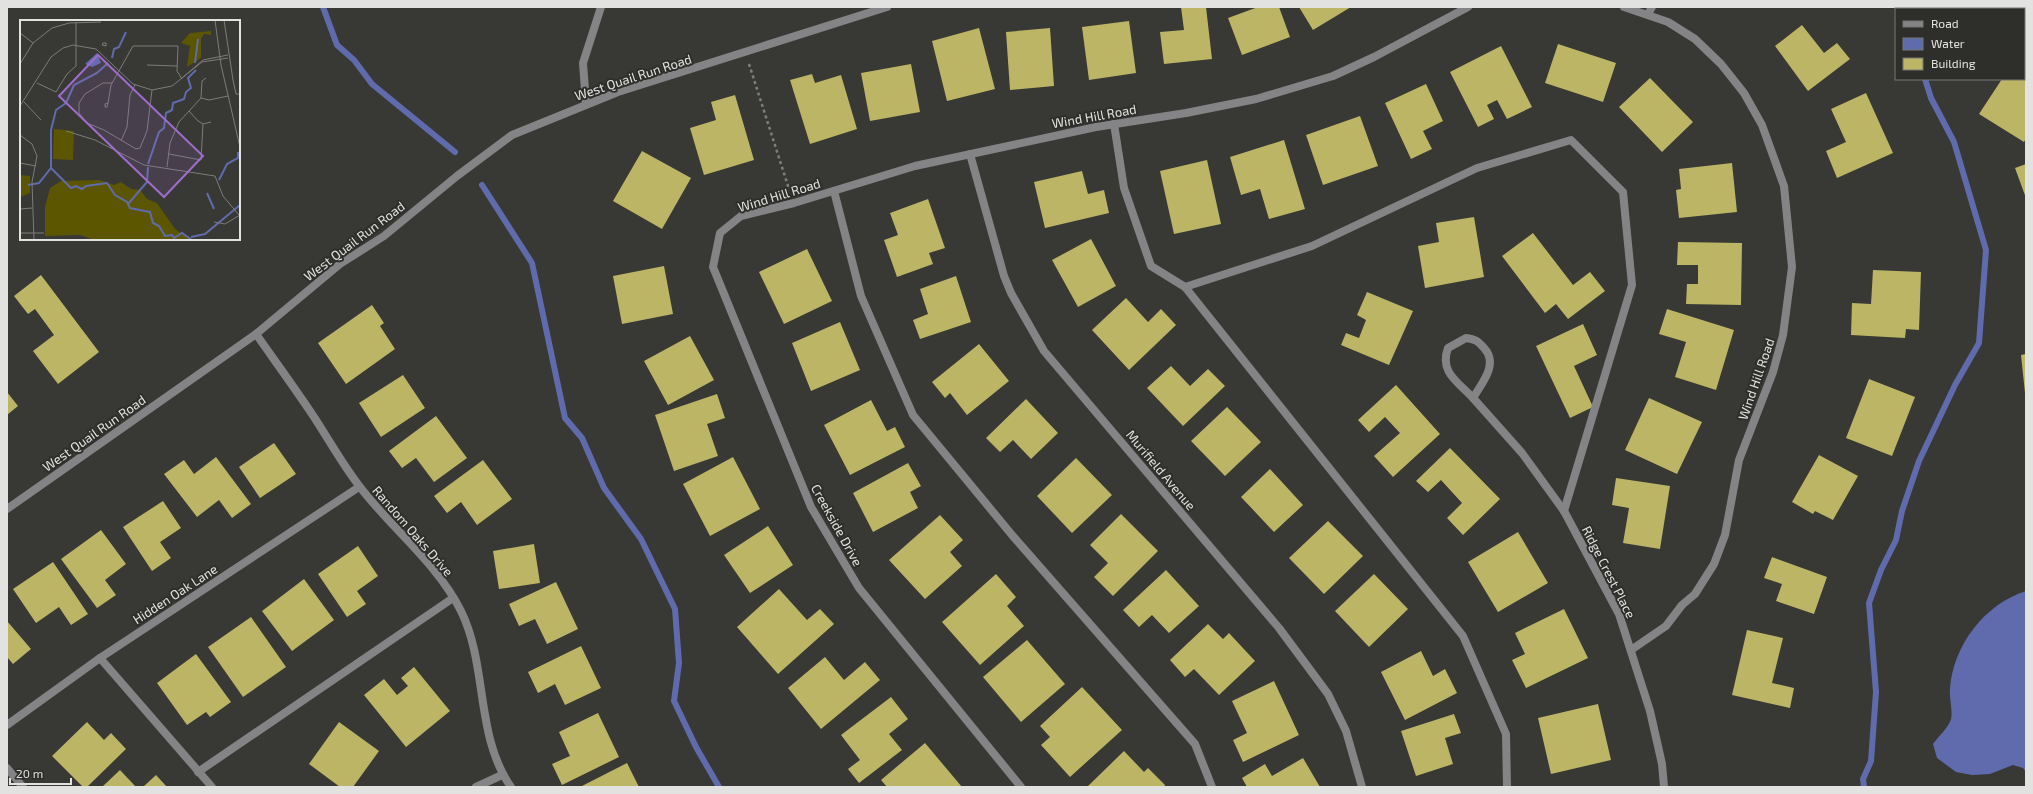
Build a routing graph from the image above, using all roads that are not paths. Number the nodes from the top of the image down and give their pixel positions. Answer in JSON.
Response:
{"nodes":[{"id":1,"x":601,"y":7,"type":"edge"},
{"id":2,"x":887,"y":7,"type":"edge"},
{"id":3,"x":1468,"y":7,"type":"edge"},
{"id":4,"x":1624,"y":7,"type":"edge"},
{"id":5,"x":1650,"y":11,"type":"edge"},
{"id":6,"x":586,"y":104,"type":"junction"},
{"id":7,"x":1114,"y":124,"type":"junction"},
{"id":8,"x":970,"y":154,"type":"junction"},
{"id":9,"x":834,"y":191,"type":"junction"},
{"id":10,"x":720,"y":233,"type":"joint"},
{"id":11,"x":1185,"y":286,"type":"junction"},
{"id":12,"x":256,"y":334,"type":"junction"},
{"id":13,"x":1473,"y":398,"type":"junction"},
{"id":14,"x":359,"y":487,"type":"junction"},
{"id":15,"x":7,"y":509,"type":"edge"},
{"id":16,"x":1564,"y":511,"type":"junction"},
{"id":17,"x":453,"y":598,"type":"junction"},
{"id":18,"x":1632,"y":650,"type":"junction"},
{"id":19,"x":100,"y":658,"type":"junction"},
{"id":20,"x":7,"y":725,"type":"edge"},
{"id":21,"x":198,"y":772,"type":"junction"},
{"id":22,"x":9,"y":773,"type":"edge"},
{"id":23,"x":502,"y":775,"type":"junction"},
{"id":24,"x":23,"y":787,"type":"edge"},
{"id":25,"x":212,"y":787,"type":"edge"},
{"id":26,"x":476,"y":787,"type":"edge"},
{"id":27,"x":511,"y":787,"type":"edge"},
{"id":28,"x":1021,"y":787,"type":"edge"},
{"id":29,"x":1212,"y":787,"type":"edge"},
{"id":30,"x":1362,"y":787,"type":"edge"},
{"id":31,"x":1507,"y":787,"type":"edge"},
{"id":32,"x":1664,"y":787,"type":"edge"}],
"edges":[{"from":1,"to":6,"type":"street"},
{"from":2,"to":6,"type":"street","name":"West Quail Run Road"},
{"from":3,"to":7,"type":"street","name":"Wind Hill Road"},
{"from":4,"to":5,"type":"street","name":"Wind Hill Road"},
{"from":5,"to":18,"type":"street","name":"Wind Hill Road"},
{"from":6,"to":12,"type":"street","name":"West Quail Run Road"},
{"from":7,"to":8,"type":"street","name":"Wind Hill Road"},
{"from":7,"to":11,"type":"street"},
{"from":8,"to":9,"type":"street","name":"Wind Hill Road"},
{"from":8,"to":30,"type":"street","name":"Murifield Avenue"},
{"from":9,"to":10,"type":"street","name":"Wind Hill Road"},
{"from":9,"to":29,"type":"street"},
{"from":10,"to":28,"type":"street","name":"Creekside Drive"},
{"from":11,"to":16,"type":"street"},
{"from":11,"to":31,"type":"street"},
{"from":12,"to":14,"type":"street","name":"Random Oaks Drive"},
{"from":12,"to":15,"type":"street","name":"West Quail Run Road"},
{"from":13,"to":13,"type":"street","name":"Ridge Crest Place"},
{"from":13,"to":16,"type":"street","name":"Ridge Crest Place"},
{"from":14,"to":17,"type":"street","name":"Random Oaks Drive"},
{"from":14,"to":19,"type":"street","name":"Hidden Oak Lane"},
{"from":16,"to":18,"type":"street","name":"Ridge Crest Place"},
{"from":17,"to":21,"type":"street"},
{"from":17,"to":23,"type":"street","name":"Random Oaks Drive"},
{"from":18,"to":32,"type":"street","name":"Ridge Crest Place"},
{"from":19,"to":20,"type":"street","name":"Hidden Oak Lane"},
{"from":19,"to":21,"type":"street"},
{"from":21,"to":25,"type":"street"},
{"from":22,"to":24,"type":"street"},
{"from":23,"to":26,"type":"street"},
{"from":23,"to":27,"type":"street","name":"Random Oaks Drive"}]}
